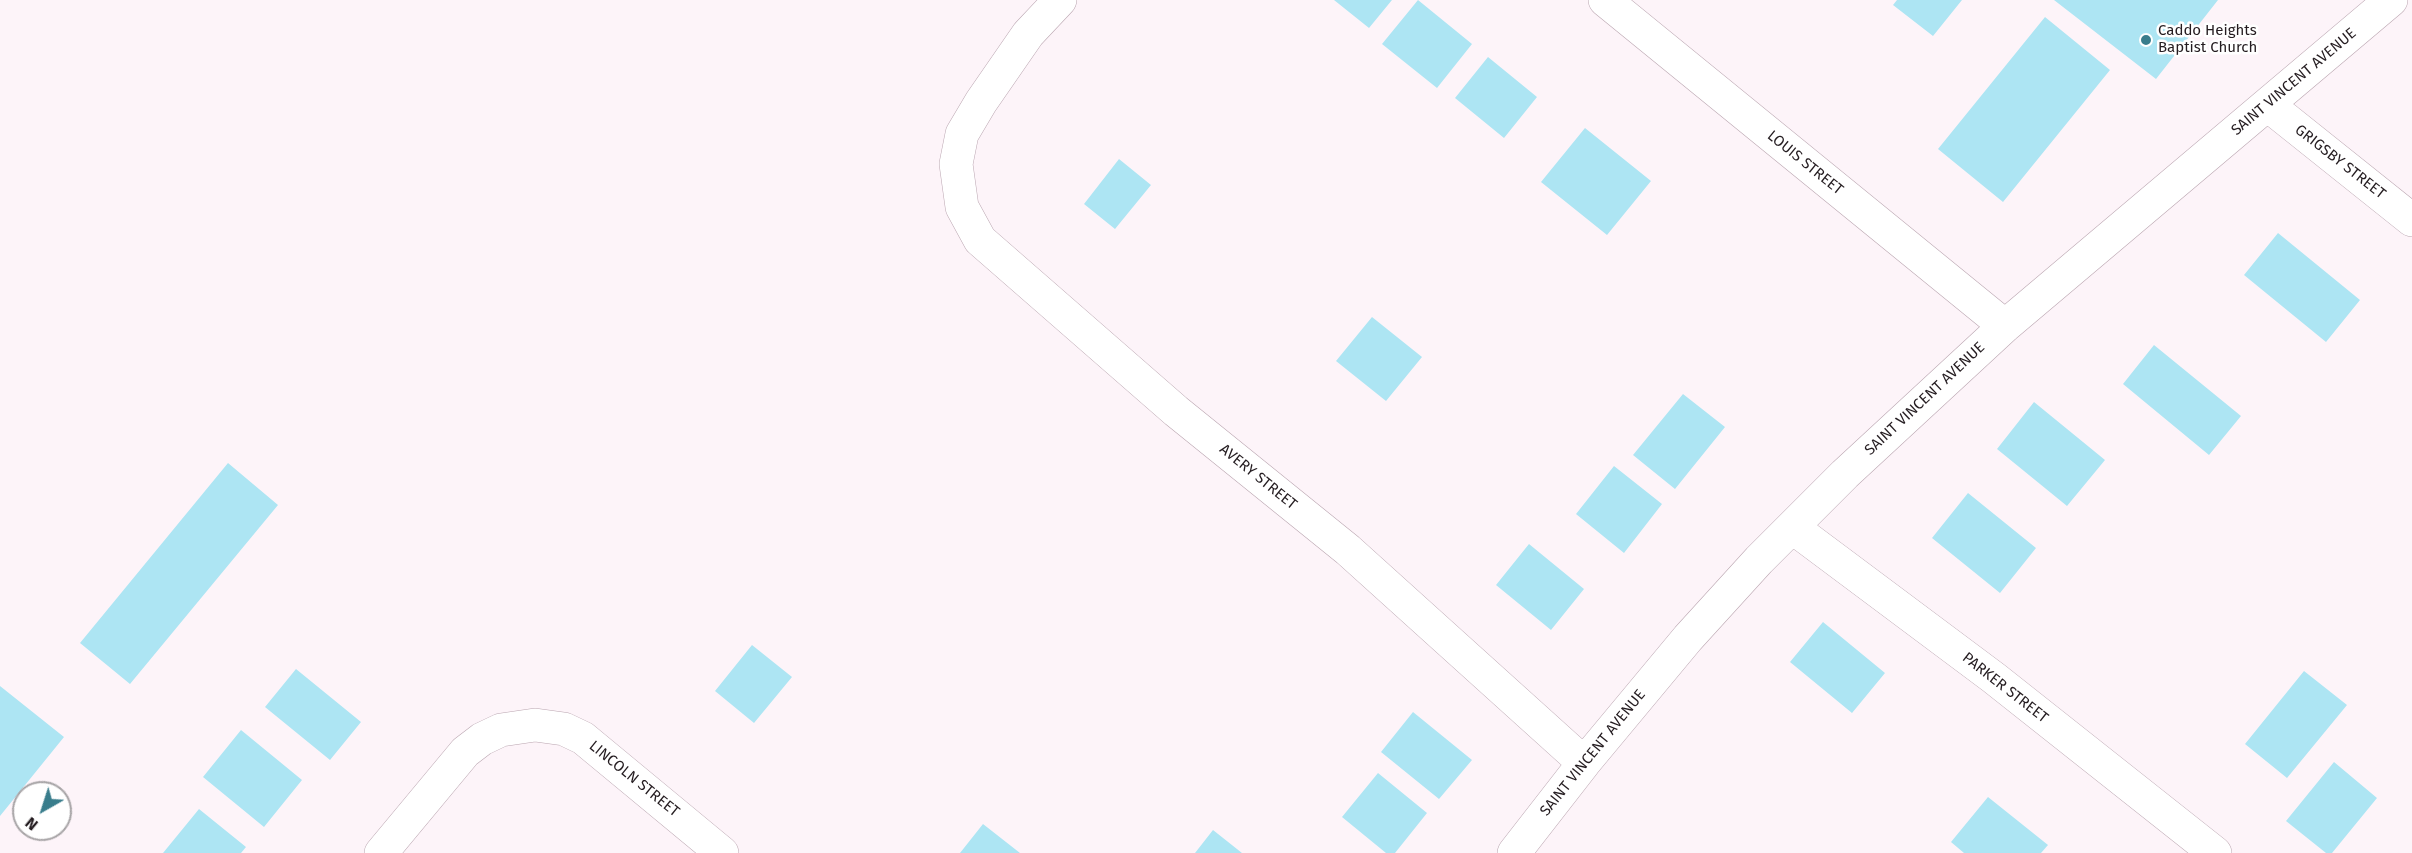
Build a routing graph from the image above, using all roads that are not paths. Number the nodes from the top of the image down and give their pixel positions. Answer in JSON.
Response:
{"nodes":[{"id":1,"x":1060,"y":0,"type":"edge"},
{"id":2,"x":1605,"y":0,"type":"edge"},
{"id":3,"x":2391,"y":0,"type":"edge"},
{"id":4,"x":2268,"y":105,"type":"junction"},
{"id":5,"x":2412,"y":220,"type":"edge"},
{"id":6,"x":2005,"y":326,"type":"junction"},
{"id":7,"x":1792,"y":527,"type":"junction"},
{"id":8,"x":1584,"y":763,"type":"junction"},
{"id":9,"x":381,"y":853,"type":"edge"},
{"id":10,"x":722,"y":853,"type":"edge"},
{"id":11,"x":1514,"y":853,"type":"edge"},
{"id":12,"x":2215,"y":853,"type":"edge"}],
"edges":[{"from":1,"to":8,"type":"street","name":"AVERY STREET"},
{"from":2,"to":6,"type":"street","name":"LOUIS STREET"},
{"from":3,"to":4,"type":"street","name":"SAINT VINCENT AVENUE"},
{"from":4,"to":5,"type":"street","name":"GRIGSBY STREET"},
{"from":4,"to":6,"type":"street","name":"SAINT VINCENT AVENUE"},
{"from":6,"to":7,"type":"street","name":"SAINT VINCENT AVENUE"},
{"from":7,"to":8,"type":"street","name":"SAINT VINCENT AVENUE"},
{"from":7,"to":12,"type":"street","name":"PARKER STREET"},
{"from":8,"to":11,"type":"street","name":"SAINT VINCENT AVENUE"},
{"from":9,"to":10,"type":"street","name":"LINCOLN STREET"}]}
